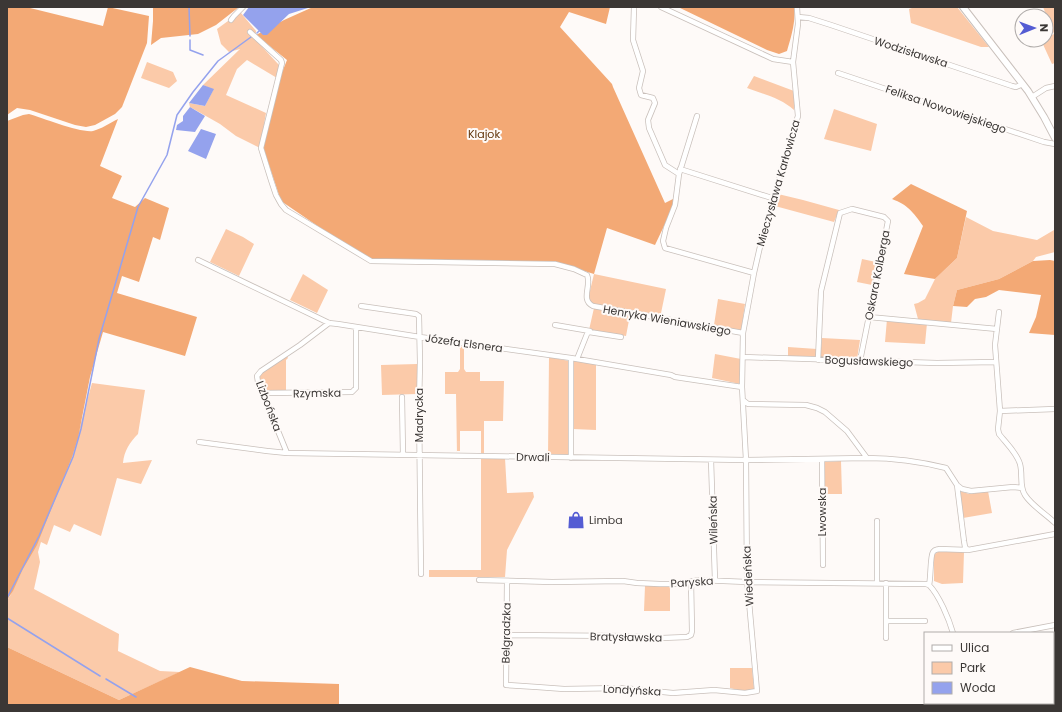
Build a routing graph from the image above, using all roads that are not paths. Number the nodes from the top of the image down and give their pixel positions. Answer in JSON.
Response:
{"nodes":[{"id":1,"x":243,"y":7,"type":"edge"},
{"id":2,"x":634,"y":7,"type":"edge"},
{"id":3,"x":661,"y":7,"type":"edge"},
{"id":4,"x":797,"y":7,"type":"edge"},
{"id":5,"x":963,"y":7,"type":"edge"},
{"id":6,"x":798,"y":17,"type":"junction"},
{"id":7,"x":231,"y":20,"type":"dead end"},
{"id":8,"x":250,"y":32,"type":"dead end"},
{"id":9,"x":793,"y":62,"type":"junction"},
{"id":10,"x":838,"y":73,"type":"dead end"},
{"id":11,"x":1023,"y":84,"type":"junction"},
{"id":12,"x":1055,"y":86,"type":"edge"},
{"id":13,"x":1032,"y":97,"type":"junction"},
{"id":14,"x":697,"y":116,"type":"dead end"},
{"id":15,"x":1055,"y":138,"type":"edge"},
{"id":16,"x":1055,"y":144,"type":"edge"},
{"id":17,"x":680,"y":171,"type":"junction"},
{"id":18,"x":775,"y":199,"type":"junction"},
{"id":19,"x":198,"y":260,"type":"dead end"},
{"id":20,"x":754,"y":273,"type":"junction"},
{"id":21,"x":361,"y":306,"type":"dead end"},
{"id":22,"x":999,"y":312,"type":"dead end"},
{"id":23,"x":869,"y":317,"type":"junction"},
{"id":24,"x":329,"y":323,"type":"junction"},
{"id":25,"x":555,"y":325,"type":"dead end"},
{"id":26,"x":356,"y":327,"type":"junction"},
{"id":27,"x":997,"y":329,"type":"junction"},
{"id":28,"x":590,"y":332,"type":"junction"},
{"id":29,"x":743,"y":334,"type":"junction"},
{"id":30,"x":420,"y":337,"type":"junction"},
{"id":31,"x":622,"y":337,"type":"dead end"},
{"id":32,"x":743,"y":357,"type":"junction"},
{"id":33,"x":571,"y":358,"type":"junction"},
{"id":34,"x":577,"y":359,"type":"junction"},
{"id":35,"x":818,"y":360,"type":"junction"},
{"id":36,"x":860,"y":361,"type":"junction"},
{"id":37,"x":996,"y":362,"type":"junction"},
{"id":38,"x":742,"y":387,"type":"junction"},
{"id":39,"x":262,"y":394,"type":"junction"},
{"id":40,"x":402,"y":397,"type":"dead end"},
{"id":41,"x":743,"y":400,"type":"junction"},
{"id":42,"x":1055,"y":409,"type":"edge"},
{"id":43,"x":1000,"y":411,"type":"junction"},
{"id":44,"x":199,"y":442,"type":"dead end"},
{"id":45,"x":287,"y":453,"type":"junction"},
{"id":46,"x":403,"y":455,"type":"junction"},
{"id":47,"x":420,"y":455,"type":"junction"},
{"id":48,"x":571,"y":458,"type":"junction"},
{"id":49,"x":868,"y":458,"type":"junction"},
{"id":50,"x":712,"y":460,"type":"junction"},
{"id":51,"x":746,"y":460,"type":"junction"},
{"id":52,"x":822,"y":460,"type":"junction"},
{"id":53,"x":957,"y":485,"type":"junction"},
{"id":54,"x":1022,"y":488,"type":"junction"},
{"id":55,"x":877,"y":521,"type":"dead end"},
{"id":56,"x":1055,"y":523,"type":"edge"},
{"id":57,"x":1055,"y":534,"type":"edge"},
{"id":58,"x":968,"y":550,"type":"junction"},
{"id":59,"x":823,"y":565,"type":"dead end"},
{"id":60,"x":421,"y":574,"type":"dead end"},
{"id":61,"x":479,"y":580,"type":"dead end"},
{"id":62,"x":715,"y":580,"type":"junction"},
{"id":63,"x":507,"y":581,"type":"junction"},
{"id":64,"x":691,"y":581,"type":"junction"},
{"id":65,"x":747,"y":582,"type":"junction"},
{"id":66,"x":877,"y":583,"type":"junction"},
{"id":67,"x":886,"y":584,"type":"junction"},
{"id":68,"x":929,"y":585,"type":"junction"},
{"id":69,"x":886,"y":621,"type":"junction"},
{"id":70,"x":925,"y":621,"type":"dead end"},
{"id":71,"x":1055,"y":624,"type":"edge"},
{"id":72,"x":953,"y":632,"type":"edge"},
{"id":73,"x":1018,"y":632,"type":"edge"},
{"id":74,"x":507,"y":635,"type":"junction"},
{"id":75,"x":886,"y":638,"type":"dead end"},
{"id":76,"x":506,"y":685,"type":"joint"},
{"id":77,"x":757,"y":691,"type":"joint"}],
"edges":[{"from":1,"to":7,"type":"street"},
{"from":2,"to":17,"type":"street"},
{"from":3,"to":9,"type":"street"},
{"from":4,"to":6,"type":"street","name":"Mieczysława Karłowicza"},
{"from":5,"to":11,"type":"main road"},
{"from":6,"to":9,"type":"street","name":"Mieczysława Karłowicza"},
{"from":6,"to":11,"type":"street","name":"Wodzisławska"},
{"from":8,"to":29,"type":"street","name":"Henryka Wieniawskiego"},
{"from":9,"to":18,"type":"street","name":"Mieczysława Karłowicza"},
{"from":10,"to":16,"type":"street","name":"Feliksa Nowowiejskiego"},
{"from":11,"to":13,"type":"main road"},
{"from":12,"to":13,"type":"street"},
{"from":13,"to":15,"type":"main road"},
{"from":14,"to":17,"type":"street"},
{"from":17,"to":18,"type":"street"},
{"from":17,"to":20,"type":"street"},
{"from":18,"to":20,"type":"street","name":"Mieczysława Karłowicza"},
{"from":19,"to":24,"type":"street","name":"Józefa Elsnera"},
{"from":20,"to":29,"type":"street","name":"Mieczysława Karłowicza"},
{"from":21,"to":30,"type":"street","name":"Madrycka"},
{"from":22,"to":27,"type":"street"},
{"from":23,"to":27,"type":"street"},
{"from":23,"to":35,"type":"street","name":"Oskara Kolberga"},
{"from":23,"to":36,"type":"street","name":"Oskara Kolberga"},
{"from":24,"to":26,"type":"street","name":"Józefa Elsnera"},
{"from":24,"to":39,"type":"street","name":"Lizbońska"},
{"from":25,"to":28,"type":"street"},
{"from":26,"to":30,"type":"street","name":"Józefa Elsnera"},
{"from":26,"to":39,"type":"street","name":"Rzymska"},
{"from":27,"to":37,"type":"street"},
{"from":28,"to":31,"type":"street"},
{"from":28,"to":34,"type":"street"},
{"from":29,"to":32,"type":"street","name":"Henryka Wieniawskiego"},
{"from":30,"to":33,"type":"street","name":"Józefa Elsnera"},
{"from":30,"to":47,"type":"street","name":"Madrycka"},
{"from":32,"to":35,"type":"street","name":"Bogusławskiego"},
{"from":32,"to":38,"type":"street","name":"Henryka Wieniawskiego"},
{"from":33,"to":34,"type":"street","name":"Józefa Elsnera"},
{"from":33,"to":48,"type":"street"},
{"from":34,"to":38,"type":"street","name":"Józefa Elsnera"},
{"from":35,"to":36,"type":"street","name":"Bogusławskiego"},
{"from":36,"to":37,"type":"street","name":"Bogusławskiego"},
{"from":37,"to":43,"type":"street"},
{"from":38,"to":41,"type":"street","name":"Henryka Wieniawskiego"},
{"from":39,"to":45,"type":"street","name":"Lizbońska"},
{"from":40,"to":46,"type":"street"},
{"from":41,"to":49,"type":"street"},
{"from":41,"to":51,"type":"street","name":"Wiedeńska"},
{"from":42,"to":43,"type":"street"},
{"from":43,"to":54,"type":"street"},
{"from":44,"to":45,"type":"street","name":"Drwali"},
{"from":45,"to":46,"type":"street","name":"Drwali"},
{"from":46,"to":47,"type":"street","name":"Drwali"},
{"from":47,"to":48,"type":"street","name":"Drwali"},
{"from":47,"to":60,"type":"street","name":"Madrycka"},
{"from":48,"to":50,"type":"street","name":"Drwali"},
{"from":49,"to":52,"type":"street","name":"Drwali"},
{"from":49,"to":53,"type":"street"},
{"from":50,"to":51,"type":"street","name":"Drwali"},
{"from":50,"to":62,"type":"street","name":"Wileńska"},
{"from":51,"to":52,"type":"street","name":"Drwali"},
{"from":51,"to":65,"type":"street","name":"Wiedeńska"},
{"from":52,"to":59,"type":"street","name":"Lwowska"},
{"from":53,"to":54,"type":"street"},
{"from":53,"to":58,"type":"street"},
{"from":54,"to":56,"type":"street"},
{"from":55,"to":66,"type":"street"},
{"from":57,"to":58,"type":"street"},
{"from":58,"to":68,"type":"street"},
{"from":61,"to":63,"type":"street","name":"Paryska"},
{"from":62,"to":64,"type":"street","name":"Paryska"},
{"from":62,"to":65,"type":"street","name":"Paryska"},
{"from":63,"to":64,"type":"street","name":"Paryska"},
{"from":63,"to":74,"type":"street","name":"Belgradzka"},
{"from":64,"to":74,"type":"street","name":"Bratysławska"},
{"from":65,"to":66,"type":"street","name":"Paryska"},
{"from":65,"to":77,"type":"street","name":"Wiedeńska"},
{"from":66,"to":67,"type":"street","name":"Paryska"},
{"from":67,"to":68,"type":"street","name":"Paryska"},
{"from":67,"to":69,"type":"street"},
{"from":68,"to":72,"type":"street"},
{"from":69,"to":70,"type":"street"},
{"from":69,"to":75,"type":"street"},
{"from":71,"to":73,"type":"street"},
{"from":74,"to":76,"type":"street","name":"Belgradzka"},
{"from":76,"to":77,"type":"street","name":"Londyńska"}]}
